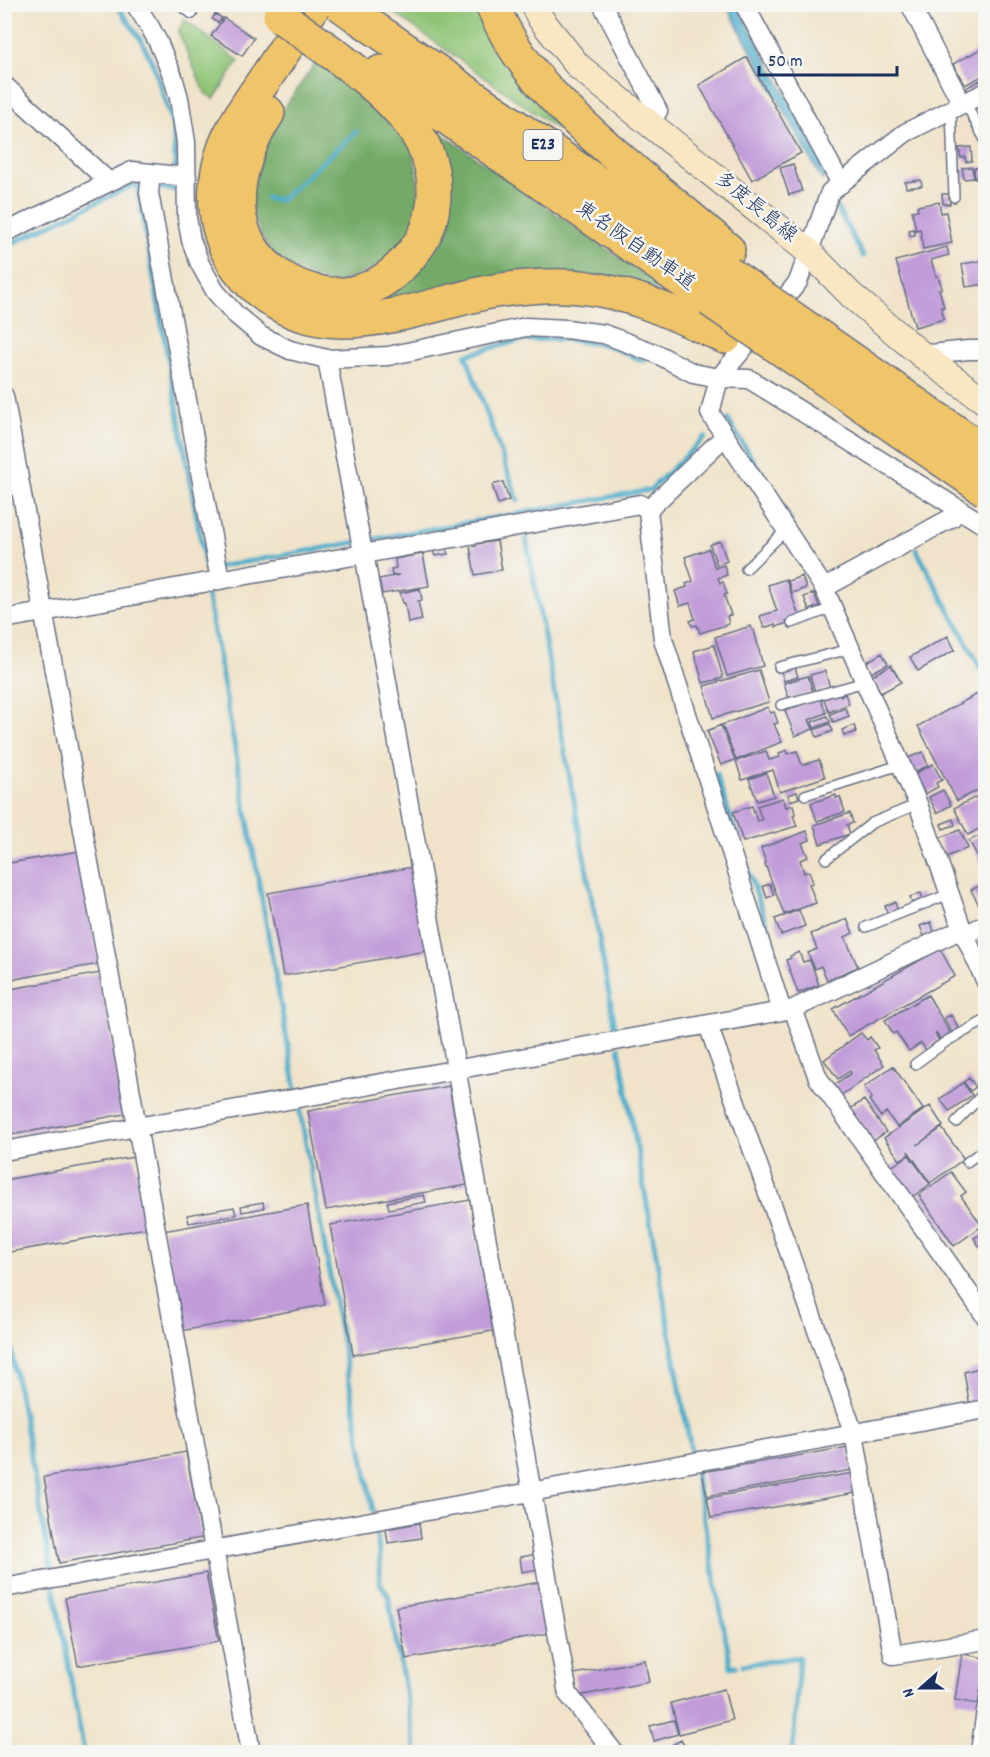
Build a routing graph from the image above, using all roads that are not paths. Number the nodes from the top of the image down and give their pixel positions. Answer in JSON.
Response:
{"nodes":[{"id":1,"x":135,"y":4,"type":"edge"},
{"id":2,"x":179,"y":4,"type":"edge"},
{"id":3,"x":492,"y":4,"type":"edge"},
{"id":4,"x":534,"y":4,"type":"edge"},
{"id":5,"x":602,"y":4,"type":"edge"},
{"id":6,"x":744,"y":4,"type":"edge"},
{"id":7,"x":910,"y":4,"type":"edge"},
{"id":8,"x":286,"y":7,"type":"edge"},
{"id":9,"x":346,"y":9,"type":"edge"},
{"id":10,"x":192,"y":14,"type":"dead end"},
{"id":11,"x":340,"y":51,"type":"junction"},
{"id":12,"x":4,"y":85,"type":"edge"},
{"id":13,"x":986,"y":92,"type":"edge"},
{"id":14,"x":960,"y":105,"type":"junction"},
{"id":15,"x":650,"y":123,"type":"junction"},
{"id":16,"x":986,"y":142,"type":"edge"},
{"id":17,"x":187,"y":177,"type":"junction"},
{"id":18,"x":150,"y":181,"type":"junction"},
{"id":19,"x":109,"y":182,"type":"junction"},
{"id":20,"x":841,"y":184,"type":"junction"},
{"id":21,"x":954,"y":197,"type":"dead end"},
{"id":22,"x":4,"y":233,"type":"edge"},
{"id":23,"x":809,"y":252,"type":"junction"},
{"id":24,"x":733,"y":265,"type":"junction"},
{"id":25,"x":986,"y":350,"type":"edge"},
{"id":26,"x":922,"y":355,"type":"junction"},
{"id":27,"x":327,"y":359,"type":"junction"},
{"id":28,"x":719,"y":378,"type":"junction"},
{"id":29,"x":4,"y":396,"type":"edge"},
{"id":30,"x":986,"y":402,"type":"edge"},
{"id":31,"x":725,"y":436,"type":"junction"},
{"id":32,"x":986,"y":440,"type":"edge"},
{"id":33,"x":986,"y":453,"type":"edge"},
{"id":34,"x":986,"y":504,"type":"edge"},
{"id":35,"x":978,"y":508,"type":"edge"},
{"id":36,"x":648,"y":510,"type":"junction"},
{"id":37,"x":786,"y":530,"type":"junction"},
{"id":38,"x":362,"y":547,"type":"junction"},
{"id":39,"x":746,"y":569,"type":"dead end"},
{"id":40,"x":218,"y":571,"type":"junction"},
{"id":41,"x":824,"y":588,"type":"junction"},
{"id":42,"x":832,"y":608,"type":"junction"},
{"id":43,"x":44,"y":612,"type":"junction"},
{"id":44,"x":4,"y":619,"type":"edge"},
{"id":45,"x":792,"y":623,"type":"dead end"},
{"id":46,"x":850,"y":649,"type":"junction"},
{"id":47,"x":779,"y":667,"type":"dead end"},
{"id":48,"x":865,"y":682,"type":"junction"},
{"id":49,"x":782,"y":705,"type":"dead end"},
{"id":50,"x":900,"y":765,"type":"junction"},
{"id":51,"x":805,"y":795,"type":"dead end"},
{"id":52,"x":918,"y":804,"type":"junction"},
{"id":53,"x":826,"y":859,"type":"dead end"},
{"id":54,"x":949,"y":894,"type":"junction"},
{"id":55,"x":986,"y":924,"type":"edge"},
{"id":56,"x":866,"y":927,"type":"dead end"},
{"id":57,"x":963,"y":933,"type":"junction"},
{"id":58,"x":986,"y":982,"type":"edge"},
{"id":59,"x":787,"y":1010,"type":"junction"},
{"id":60,"x":986,"y":1020,"type":"edge"},
{"id":61,"x":708,"y":1025,"type":"junction"},
{"id":62,"x":915,"y":1064,"type":"dead end"},
{"id":63,"x":457,"y":1070,"type":"junction"},
{"id":64,"x":986,"y":1091,"type":"edge"},
{"id":65,"x":956,"y":1122,"type":"dead end"},
{"id":66,"x":138,"y":1128,"type":"junction"},
{"id":67,"x":986,"y":1148,"type":"edge"},
{"id":68,"x":4,"y":1151,"type":"edge"},
{"id":69,"x":968,"y":1162,"type":"dead end"},
{"id":70,"x":986,"y":1317,"type":"edge"},
{"id":71,"x":986,"y":1409,"type":"edge"},
{"id":72,"x":854,"y":1434,"type":"junction"},
{"id":73,"x":532,"y":1492,"type":"junction"},
{"id":74,"x":214,"y":1551,"type":"junction"},
{"id":75,"x":4,"y":1588,"type":"edge"},
{"id":76,"x":986,"y":1640,"type":"edge"},
{"id":77,"x":986,"y":1711,"type":"edge"},
{"id":78,"x":251,"y":1752,"type":"edge"},
{"id":79,"x":614,"y":1752,"type":"edge"},
{"id":80,"x":980,"y":1752,"type":"edge"}],
"edges":[{"from":1,"to":17,"type":"street"},
{"from":2,"to":10,"type":"lane"},
{"from":3,"to":24,"type":"highway"},
{"from":4,"to":15,"type":"main road","name":"多度長島線"},
{"from":5,"to":15,"type":"street"},
{"from":6,"to":20,"type":"street"},
{"from":7,"to":14,"type":"street"},
{"from":8,"to":11,"type":"highway","bridge":true},
{"from":8,"to":35,"type":"highway"},
{"from":9,"to":11,"type":"highway"},
{"from":9,"to":24,"type":"highway","name":"東名阪自動車道","number":"E23"},
{"from":11,"to":35,"type":"highway","name":"東名阪自動車道","number":"E23","bridge":true},
{"from":12,"to":19,"type":"street"},
{"from":13,"to":14,"type":"street"},
{"from":14,"to":16,"type":"lane"},
{"from":14,"to":20,"type":"street"},
{"from":14,"to":21,"type":"lane"},
{"from":15,"to":23,"type":"main road","name":"多度長島線"},
{"from":17,"to":18,"type":"street"},
{"from":17,"to":27,"type":"street"},
{"from":18,"to":19,"type":"street"},
{"from":18,"to":40,"type":"street"},
{"from":19,"to":22,"type":"street"},
{"from":20,"to":23,"type":"street"},
{"from":23,"to":26,"type":"main road","name":"多度長島線"},
{"from":23,"to":28,"type":"street"},
{"from":24,"to":32,"type":"highway"},
{"from":24,"to":33,"type":"highway","name":"東名阪自動車道","number":"E23","bridge":true},
{"from":25,"to":26,"type":"street"},
{"from":26,"to":30,"type":"main road","name":"多度長島線"},
{"from":27,"to":28,"type":"street"},
{"from":27,"to":38,"type":"street"},
{"from":28,"to":31,"type":"street"},
{"from":28,"to":35,"type":"street"},
{"from":29,"to":43,"type":"street"},
{"from":31,"to":36,"type":"street"},
{"from":31,"to":37,"type":"street"},
{"from":34,"to":35,"type":"street"},
{"from":35,"to":41,"type":"street"},
{"from":36,"to":38,"type":"street"},
{"from":36,"to":59,"type":"street"},
{"from":37,"to":39,"type":"lane"},
{"from":37,"to":41,"type":"street"},
{"from":38,"to":40,"type":"street"},
{"from":38,"to":63,"type":"street"},
{"from":40,"to":43,"type":"street"},
{"from":41,"to":42,"type":"street"},
{"from":42,"to":45,"type":"lane"},
{"from":42,"to":46,"type":"street"},
{"from":43,"to":44,"type":"street"},
{"from":43,"to":66,"type":"street"},
{"from":46,"to":47,"type":"lane"},
{"from":46,"to":48,"type":"street"},
{"from":48,"to":49,"type":"lane"},
{"from":48,"to":50,"type":"street"},
{"from":50,"to":51,"type":"lane"},
{"from":50,"to":52,"type":"street"},
{"from":52,"to":53,"type":"lane"},
{"from":52,"to":54,"type":"street"},
{"from":54,"to":56,"type":"lane"},
{"from":54,"to":57,"type":"street"},
{"from":55,"to":57,"type":"street"},
{"from":57,"to":58,"type":"street"},
{"from":57,"to":59,"type":"street"},
{"from":59,"to":61,"type":"street"},
{"from":59,"to":70,"type":"street"},
{"from":60,"to":62,"type":"lane"},
{"from":61,"to":63,"type":"street"},
{"from":61,"to":72,"type":"street"},
{"from":63,"to":66,"type":"street"},
{"from":63,"to":73,"type":"street"},
{"from":64,"to":65,"type":"lane"},
{"from":66,"to":68,"type":"street"},
{"from":66,"to":74,"type":"street"},
{"from":67,"to":69,"type":"lane"},
{"from":71,"to":72,"type":"street"},
{"from":72,"to":73,"type":"street"},
{"from":72,"to":76,"type":"street"},
{"from":73,"to":74,"type":"street"},
{"from":73,"to":79,"type":"street"},
{"from":74,"to":75,"type":"street"},
{"from":74,"to":78,"type":"street"},
{"from":77,"to":80,"type":"street"}]}
